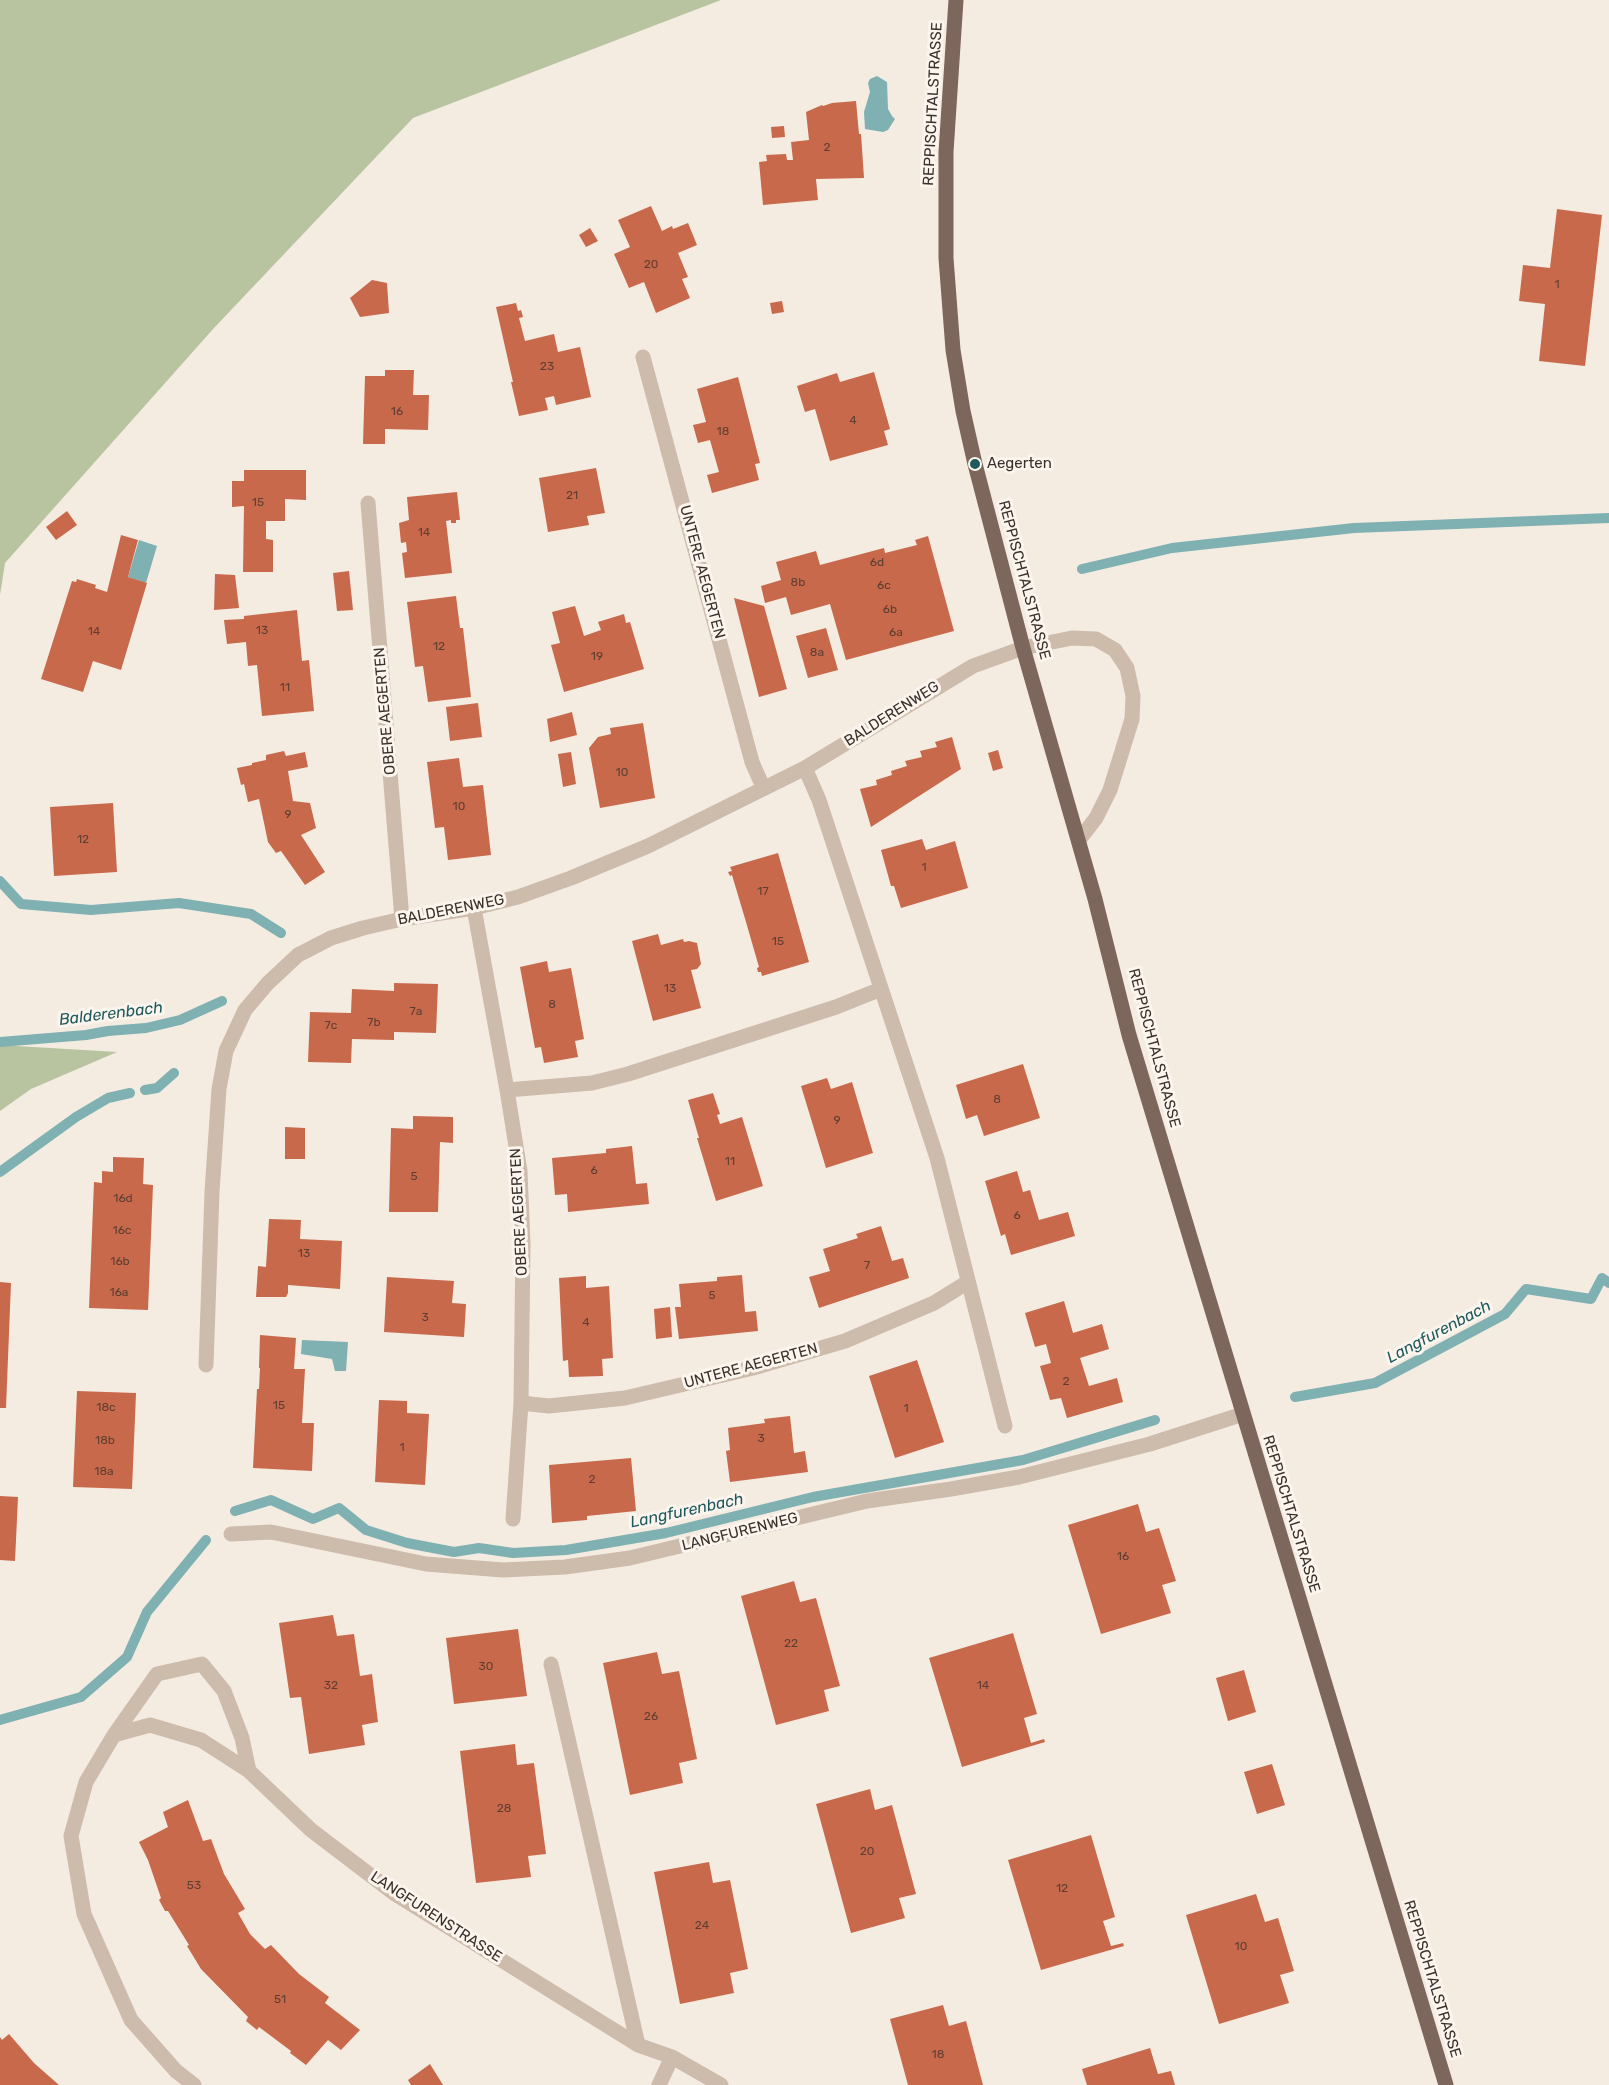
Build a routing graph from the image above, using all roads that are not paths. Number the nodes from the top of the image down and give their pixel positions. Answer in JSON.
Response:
{"nodes":[{"id":1,"x":956,"y":0,"type":"edge"},
{"id":2,"x":643,"y":357,"type":"dead end"},
{"id":3,"x":368,"y":503,"type":"dead end"},
{"id":4,"x":1023,"y":648,"type":"junction"},
{"id":5,"x":805,"y":768,"type":"junction"},
{"id":6,"x":763,"y":787,"type":"junction"},
{"id":7,"x":1079,"y":840,"type":"junction"},
{"id":8,"x":474,"y":908,"type":"junction"},
{"id":9,"x":402,"y":919,"type":"junction"},
{"id":10,"x":881,"y":989,"type":"junction"},
{"id":11,"x":507,"y":1090,"type":"junction"},
{"id":12,"x":968,"y":1282,"type":"junction"},
{"id":13,"x":206,"y":1365,"type":"dead end"},
{"id":14,"x":521,"y":1403,"type":"junction"},
{"id":15,"x":1243,"y":1414,"type":"junction"},
{"id":16,"x":1005,"y":1426,"type":"dead end"},
{"id":17,"x":513,"y":1519,"type":"dead end"},
{"id":18,"x":231,"y":1534,"type":"dead end"},
{"id":19,"x":551,"y":1664,"type":"dead end"},
{"id":20,"x":114,"y":1735,"type":"junction"},
{"id":21,"x":249,"y":1771,"type":"junction"},
{"id":22,"x":638,"y":2045,"type":"junction"},
{"id":23,"x":672,"y":2057,"type":"junction"},
{"id":24,"x":194,"y":2085,"type":"edge"},
{"id":25,"x":659,"y":2085,"type":"edge"},
{"id":26,"x":721,"y":2085,"type":"edge"},
{"id":27,"x":1446,"y":2085,"type":"edge"}],
"edges":[{"from":1,"to":4,"type":"main road","name":"REPPISCHTALSTRASSE"},
{"from":2,"to":6,"type":"street","name":"UNTERE AEGERTEN"},
{"from":3,"to":9,"type":"street","name":"OBERE AEGERTEN"},
{"from":4,"to":5,"type":"street","name":"BALDERENWEG"},
{"from":4,"to":7,"type":"main road","name":"REPPISCHTALSTRASSE"},
{"from":4,"to":7,"type":"street","name":"BALDERENWEG"},
{"from":5,"to":6,"type":"street","name":"BALDERENWEG"},
{"from":5,"to":10,"type":"street"},
{"from":6,"to":8,"type":"street","name":"BALDERENWEG"},
{"from":7,"to":15,"type":"main road","name":"REPPISCHTALSTRASSE"},
{"from":8,"to":9,"type":"street","name":"BALDERENWEG"},
{"from":8,"to":11,"type":"street","name":"OBERE AEGERTEN"},
{"from":9,"to":13,"type":"street","name":"BALDERENWEG"},
{"from":10,"to":11,"type":"street"},
{"from":10,"to":12,"type":"street"},
{"from":11,"to":14,"type":"street","name":"OBERE AEGERTEN"},
{"from":12,"to":14,"type":"street","name":"UNTERE AEGERTEN"},
{"from":12,"to":16,"type":"street"},
{"from":14,"to":17,"type":"street","name":"OBERE AEGERTEN"},
{"from":15,"to":18,"type":"street","name":"LANGFURENWEG"},
{"from":15,"to":27,"type":"main road","name":"REPPISCHTALSTRASSE"},
{"from":19,"to":22,"type":"street"},
{"from":20,"to":21,"type":"street","name":"LANGFURENSTRASSE"},
{"from":20,"to":21,"type":"street"},
{"from":20,"to":24,"type":"street"},
{"from":21,"to":22,"type":"street","name":"LANGFURENSTRASSE"},
{"from":22,"to":23,"type":"street","name":"LANGFURENSTRASSE"},
{"from":23,"to":25,"type":"street"},
{"from":23,"to":26,"type":"street","name":"LANGFURENSTRASSE"}]}
